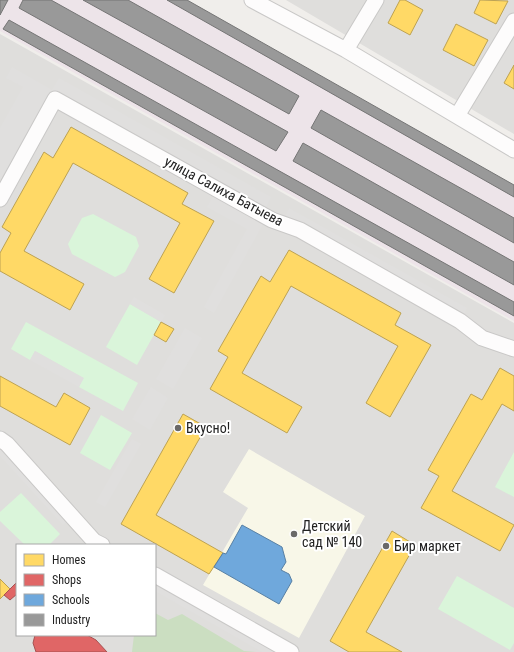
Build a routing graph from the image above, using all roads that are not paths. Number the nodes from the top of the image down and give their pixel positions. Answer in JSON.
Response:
{"nodes":[{"id":1,"x":252,"y":0,"type":"edge"},
{"id":2,"x":376,"y":0,"type":"edge"},
{"id":3,"x":514,"y":21,"type":"edge"},
{"id":4,"x":346,"y":50,"type":"junction"},
{"id":5,"x":457,"y":116,"type":"junction"},
{"id":6,"x":514,"y":150,"type":"edge"},
{"id":7,"x":0,"y":200,"type":"edge"},
{"id":8,"x":514,"y":349,"type":"edge"},
{"id":9,"x":0,"y":439,"type":"edge"},
{"id":10,"x":100,"y":544,"type":"edge"},
{"id":11,"x":156,"y":576,"type":"edge"},
{"id":12,"x":291,"y":652,"type":"edge"}],
"edges":[{"from":1,"to":4,"type":"street"},
{"from":2,"to":4,"type":"street"},
{"from":3,"to":5,"type":"street"},
{"from":4,"to":5,"type":"street"},
{"from":5,"to":6,"type":"street"},
{"from":7,"to":8,"type":"street","name":"улица Салиха Батыева"},
{"from":9,"to":10,"type":"street"},
{"from":11,"to":12,"type":"street"}]}
